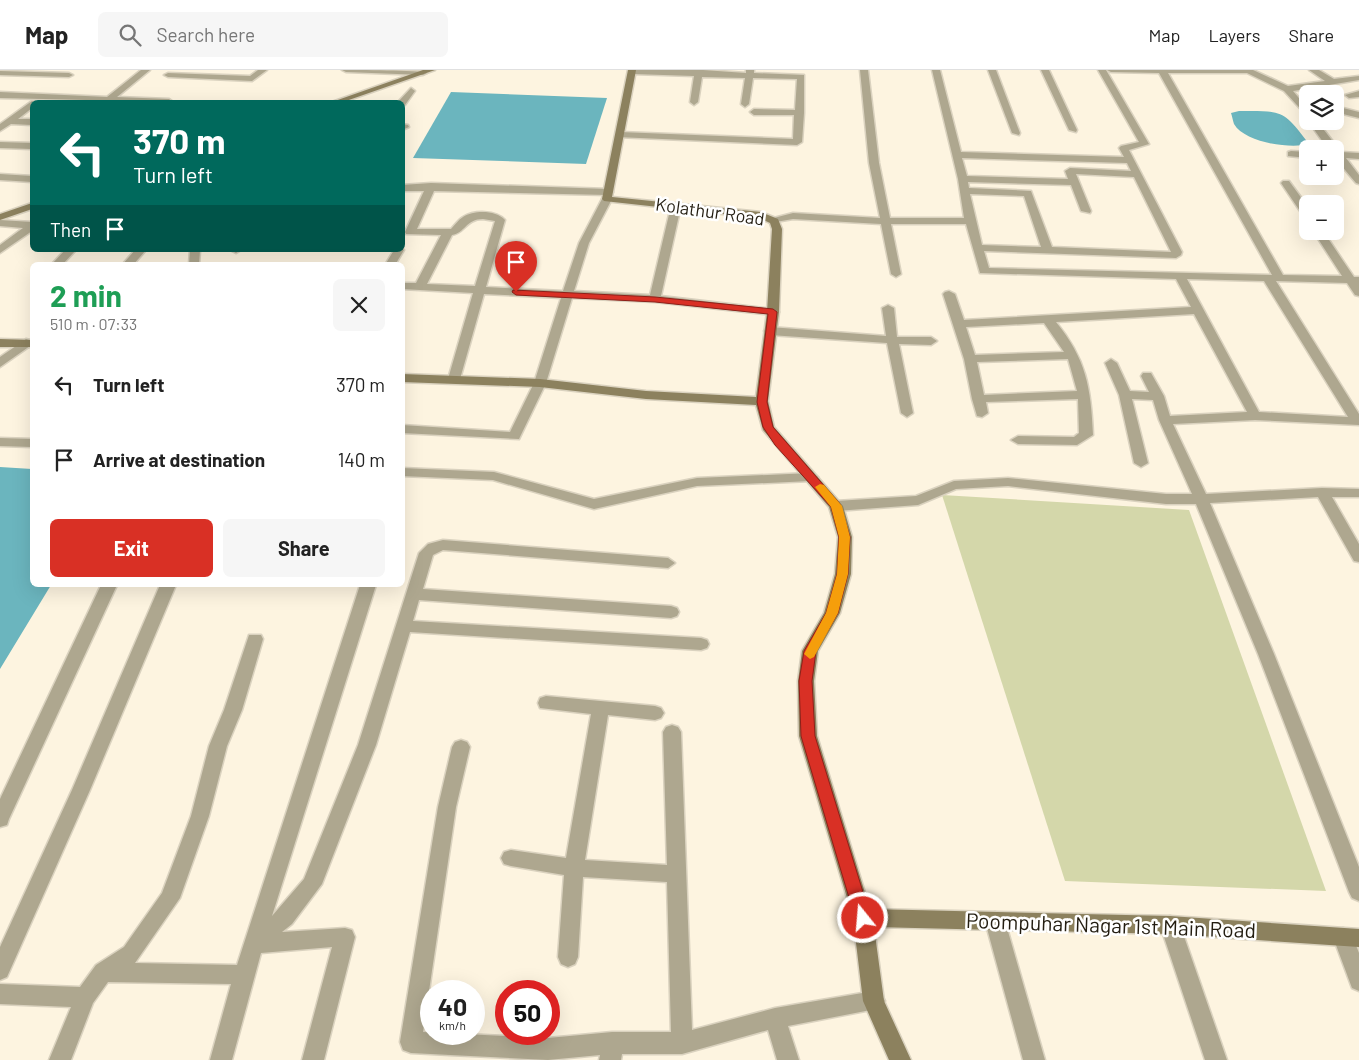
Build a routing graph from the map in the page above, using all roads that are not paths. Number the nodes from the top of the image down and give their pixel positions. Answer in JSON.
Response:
{"nodes":[{"id":1,"x":146,"y":70,"type":"edge"},
{"id":2,"x":263,"y":70,"type":"edge"},
{"id":3,"x":346,"y":70,"type":"edge"},
{"id":4,"x":864,"y":70,"type":"edge"},
{"id":5,"x":936,"y":70,"type":"edge"},
{"id":6,"x":992,"y":70,"type":"edge"},
{"id":7,"x":1045,"y":70,"type":"edge"},
{"id":8,"x":1102,"y":70,"type":"edge"},
{"id":9,"x":1111,"y":70,"type":"edge"},
{"id":10,"x":1121,"y":70,"type":"edge"},
{"id":11,"x":1162,"y":70,"type":"edge"},
{"id":12,"x":1180,"y":70,"type":"edge"},
{"id":13,"x":1312,"y":70,"type":"edge"},
{"id":14,"x":427,"y":71,"type":"edge"},
{"id":15,"x":633,"y":71,"type":"edge"},
{"id":16,"x":1248,"y":71,"type":"edge"},
{"id":17,"x":699,"y":72,"type":"edge"},
{"id":18,"x":749,"y":72,"type":"edge"},
{"id":19,"x":0,"y":73,"type":"edge"},
{"id":20,"x":72,"y":73,"type":"edge"},
{"id":21,"x":801,"y":73,"type":"edge"},
{"id":22,"x":168,"y":75,"type":"dead end"},
{"id":23,"x":1359,"y":78,"type":"edge"},
{"id":24,"x":1344,"y":80,"type":"junction"},
{"id":25,"x":1331,"y":81,"type":"junction"},
{"id":26,"x":1287,"y":89,"type":"junction"},
{"id":27,"x":1359,"y":89,"type":"edge"},
{"id":28,"x":411,"y":91,"type":"dead end"},
{"id":29,"x":0,"y":94,"type":"edge"},
{"id":30,"x":1359,"y":94,"type":"edge"},
{"id":31,"x":44,"y":95,"type":"junction"},
{"id":32,"x":1349,"y":95,"type":"dead end"},
{"id":33,"x":110,"y":99,"type":"junction"},
{"id":34,"x":38,"y":100,"type":"edge"},
{"id":35,"x":129,"y":100,"type":"edge"},
{"id":36,"x":342,"y":100,"type":"edge"},
{"id":37,"x":404,"y":100,"type":"edge"},
{"id":38,"x":1299,"y":101,"type":"edge"},
{"id":39,"x":694,"y":102,"type":"dead end"},
{"id":40,"x":745,"y":104,"type":"dead end"},
{"id":41,"x":30,"y":106,"type":"edge"},
{"id":42,"x":1344,"y":111,"type":"edge"},
{"id":43,"x":754,"y":112,"type":"dead end"},
{"id":44,"x":800,"y":113,"type":"junction"},
{"id":45,"x":1359,"y":115,"type":"edge"},
{"id":46,"x":0,"y":116,"type":"edge"},
{"id":47,"x":14,"y":119,"type":"junction"},
{"id":48,"x":30,"y":122,"type":"edge"},
{"id":49,"x":0,"y":128,"type":"edge"},
{"id":50,"x":1073,"y":130,"type":"dead end"},
{"id":51,"x":1016,"y":133,"type":"dead end"},
{"id":52,"x":620,"y":135,"type":"junction"},
{"id":53,"x":0,"y":145,"type":"edge"},
{"id":54,"x":30,"y":146,"type":"edge"},
{"id":55,"x":1291,"y":154,"type":"dead end"},
{"id":56,"x":1299,"y":154,"type":"edge"},
{"id":57,"x":1344,"y":154,"type":"edge"},
{"id":58,"x":956,"y":155,"type":"junction"},
{"id":59,"x":1359,"y":156,"type":"edge"},
{"id":60,"x":1131,"y":160,"type":"junction"},
{"id":61,"x":1344,"y":164,"type":"edge"},
{"id":62,"x":1138,"y":174,"type":"junction"},
{"id":63,"x":0,"y":177,"type":"edge"},
{"id":64,"x":30,"y":178,"type":"edge"},
{"id":65,"x":963,"y":179,"type":"junction"},
{"id":66,"x":1359,"y":181,"type":"edge"},
{"id":67,"x":1074,"y":182,"type":"junction"},
{"id":68,"x":1286,"y":182,"type":"dead end"},
{"id":69,"x":431,"y":186,"type":"junction"},
{"id":70,"x":405,"y":188,"type":"edge"},
{"id":71,"x":965,"y":191,"type":"junction"},
{"id":72,"x":608,"y":195,"type":"junction"},
{"id":73,"x":1299,"y":202,"type":"edge"},
{"id":74,"x":676,"y":206,"type":"junction"},
{"id":75,"x":30,"y":207,"type":"edge"},
{"id":76,"x":1086,"y":211,"type":"dead end"},
{"id":77,"x":0,"y":217,"type":"edge"},
{"id":78,"x":774,"y":221,"type":"junction"},
{"id":79,"x":886,"y":221,"type":"junction"},
{"id":80,"x":970,"y":221,"type":"junction"},
{"id":81,"x":0,"y":223,"type":"edge"},
{"id":82,"x":30,"y":225,"type":"edge"},
{"id":83,"x":30,"y":227,"type":"edge"},
{"id":84,"x":406,"y":232,"type":"edge"},
{"id":85,"x":447,"y":234,"type":"junction"},
{"id":86,"x":1325,"y":240,"type":"edge"},
{"id":87,"x":977,"y":248,"type":"junction"},
{"id":88,"x":0,"y":250,"type":"edge"},
{"id":89,"x":69,"y":252,"type":"edge"},
{"id":90,"x":139,"y":252,"type":"edge"},
{"id":91,"x":1048,"y":252,"type":"junction"},
{"id":92,"x":59,"y":262,"type":"edge"},
{"id":93,"x":130,"y":262,"type":"edge"},
{"id":94,"x":896,"y":274,"type":"dead end"},
{"id":95,"x":1180,"y":276,"type":"junction"},
{"id":96,"x":1274,"y":278,"type":"junction"},
{"id":97,"x":1354,"y":280,"type":"edge"},
{"id":98,"x":405,"y":286,"type":"edge"},
{"id":99,"x":420,"y":287,"type":"junction"},
{"id":100,"x":480,"y":290,"type":"junction"},
{"id":101,"x":1359,"y":293,"type":"edge"},
{"id":102,"x":568,"y":294,"type":"junction"},
{"id":103,"x":949,"y":294,"type":"dead end"},
{"id":104,"x":655,"y":299,"type":"junction"},
{"id":105,"x":888,"y":308,"type":"dead end"},
{"id":106,"x":1199,"y":310,"type":"junction"},
{"id":107,"x":773,"y":312,"type":"junction"},
{"id":108,"x":1047,"y":319,"type":"junction"},
{"id":109,"x":959,"y":324,"type":"junction"},
{"id":110,"x":770,"y":331,"type":"junction"},
{"id":111,"x":892,"y":340,"type":"junction"},
{"id":112,"x":931,"y":341,"type":"dead end"},
{"id":113,"x":0,"y":343,"type":"edge"},
{"id":114,"x":29,"y":343,"type":"edge"},
{"id":115,"x":1074,"y":355,"type":"junction"},
{"id":116,"x":970,"y":359,"type":"junction"},
{"id":117,"x":0,"y":363,"type":"edge"},
{"id":118,"x":1111,"y":363,"type":"dead end"},
{"id":119,"x":1147,"y":376,"type":"dead end"},
{"id":120,"x":405,"y":378,"type":"edge"},
{"id":121,"x":454,"y":379,"type":"junction"},
{"id":122,"x":540,"y":382,"type":"junction"},
{"id":123,"x":1082,"y":395,"type":"junction"},
{"id":124,"x":1125,"y":395,"type":"junction"},
{"id":125,"x":1158,"y":396,"type":"junction"},
{"id":126,"x":978,"y":399,"type":"junction"},
{"id":127,"x":762,"y":402,"type":"junction"},
{"id":128,"x":982,"y":412,"type":"dead end"},
{"id":129,"x":907,"y":413,"type":"dead end"},
{"id":130,"x":1255,"y":416,"type":"junction"},
{"id":131,"x":1165,"y":420,"type":"junction"},
{"id":132,"x":1358,"y":421,"type":"edge"},
{"id":133,"x":405,"y":429,"type":"edge"},
{"id":134,"x":1018,"y":440,"type":"dead end"},
{"id":135,"x":0,"y":442,"type":"edge"},
{"id":136,"x":30,"y":443,"type":"edge"},
{"id":137,"x":1141,"y":463,"type":"dead end"},
{"id":138,"x":405,"y":472,"type":"edge"},
{"id":139,"x":811,"y":477,"type":"junction"},
{"id":140,"x":1322,"y":492,"type":"junction"},
{"id":141,"x":1359,"y":493,"type":"edge"},
{"id":142,"x":1202,"y":500,"type":"junction"},
{"id":143,"x":836,"y":506,"type":"junction"},
{"id":144,"x":1359,"y":556,"type":"edge"},
{"id":145,"x":668,"y":563,"type":"dead end"},
{"id":146,"x":108,"y":587,"type":"edge"},
{"id":147,"x":167,"y":587,"type":"edge"},
{"id":148,"x":367,"y":587,"type":"edge"},
{"id":149,"x":414,"y":594,"type":"junction"},
{"id":150,"x":671,"y":612,"type":"dead end"},
{"id":151,"x":404,"y":626,"type":"junction"},
{"id":152,"x":255,"y":639,"type":"dead end"},
{"id":153,"x":701,"y":644,"type":"dead end"},
{"id":154,"x":546,"y":703,"type":"dead end"},
{"id":155,"x":600,"y":709,"type":"junction"},
{"id":156,"x":655,"y":713,"type":"dead end"},
{"id":157,"x":672,"y":732,"type":"dead end"},
{"id":158,"x":461,"y":747,"type":"dead end"},
{"id":159,"x":0,"y":819,"type":"edge"},
{"id":160,"x":511,"y":858,"type":"dead end"},
{"id":161,"x":574,"y":868,"type":"junction"},
{"id":162,"x":678,"y":874,"type":"junction"},
{"id":163,"x":1359,"y":892,"type":"edge"},
{"id":164,"x":863,"y":918,"type":"junction"},
{"id":165,"x":994,"y":921,"type":"junction"},
{"id":166,"x":1170,"y":925,"type":"junction"},
{"id":167,"x":1351,"y":938,"type":"edge"},
{"id":168,"x":253,"y":944,"type":"junction"},
{"id":169,"x":568,"y":956,"type":"dead end"},
{"id":170,"x":0,"y":970,"type":"edge"},
{"id":171,"x":103,"y":972,"type":"junction"},
{"id":172,"x":244,"y":975,"type":"junction"},
{"id":173,"x":1359,"y":981,"type":"edge"},
{"id":174,"x":0,"y":994,"type":"edge"},
{"id":175,"x":85,"y":997,"type":"junction"},
{"id":176,"x":874,"y":1002,"type":"junction"},
{"id":177,"x":775,"y":1018,"type":"junction"},
{"id":178,"x":682,"y":1043,"type":"junction"},
{"id":179,"x":612,"y":1052,"type":"edge"},
{"id":180,"x":60,"y":1060,"type":"edge"},
{"id":181,"x":221,"y":1060,"type":"edge"},
{"id":182,"x":313,"y":1060,"type":"edge"},
{"id":183,"x":788,"y":1060,"type":"edge"},
{"id":184,"x":900,"y":1060,"type":"edge"},
{"id":185,"x":1034,"y":1060,"type":"edge"},
{"id":186,"x":1216,"y":1060,"type":"edge"}],
"edges":[{"from":1,"to":33,"type":"street"},
{"from":2,"to":22,"type":"street"},
{"from":3,"to":14,"type":"street"},
{"from":4,"to":79,"type":"street"},
{"from":5,"to":58,"type":"street"},
{"from":6,"to":51,"type":"street"},
{"from":7,"to":50,"type":"street"},
{"from":8,"to":60,"type":"street"},
{"from":9,"to":10,"type":"street"},
{"from":10,"to":11,"type":"street"},
{"from":11,"to":12,"type":"street"},
{"from":11,"to":96,"type":"street"},
{"from":12,"to":16,"type":"street"},
{"from":13,"to":25,"type":"street"},
{"from":14,"to":36,"type":"main road"},
{"from":15,"to":17,"type":"street"},
{"from":15,"to":52,"type":"main road"},
{"from":16,"to":26,"type":"street"},
{"from":17,"to":18,"type":"street"},
{"from":17,"to":39,"type":"street"},
{"from":18,"to":21,"type":"street"},
{"from":18,"to":40,"type":"street"},
{"from":19,"to":20,"type":"street"},
{"from":20,"to":31,"type":"street"},
{"from":21,"to":44,"type":"street"},
{"from":23,"to":24,"type":"street"},
{"from":24,"to":25,"type":"street"},
{"from":24,"to":27,"type":"street"},
{"from":25,"to":26,"type":"street"},
{"from":26,"to":38,"type":"street"},
{"from":28,"to":37,"type":"street"},
{"from":29,"to":31,"type":"street"},
{"from":30,"to":32,"type":"street"},
{"from":31,"to":33,"type":"street"},
{"from":31,"to":34,"type":"street"},
{"from":33,"to":35,"type":"street"},
{"from":41,"to":47,"type":"street"},
{"from":42,"to":45,"type":"street"},
{"from":43,"to":44,"type":"street"},
{"from":44,"to":52,"type":"street"},
{"from":46,"to":47,"type":"street"},
{"from":47,"to":48,"type":"street"},
{"from":47,"to":49,"type":"street"},
{"from":52,"to":72,"type":"main road"},
{"from":53,"to":54,"type":"street"},
{"from":55,"to":56,"type":"street"},
{"from":57,"to":59,"type":"street"},
{"from":58,"to":60,"type":"street"},
{"from":58,"to":65,"type":"street"},
{"from":60,"to":62,"type":"street"},
{"from":61,"to":66,"type":"street"},
{"from":62,"to":67,"type":"street"},
{"from":62,"to":91,"type":"street"},
{"from":63,"to":64,"type":"street"},
{"from":65,"to":67,"type":"street"},
{"from":65,"to":71,"type":"street"},
{"from":67,"to":76,"type":"street"},
{"from":68,"to":73,"type":"street"},
{"from":69,"to":70,"type":"street"},
{"from":69,"to":72,"type":"street"},
{"from":69,"to":84,"type":"street"},
{"from":71,"to":80,"type":"street"},
{"from":71,"to":91,"type":"street"},
{"from":72,"to":74,"type":"main road","name":"Kolathur Road"},
{"from":72,"to":102,"type":"street"},
{"from":74,"to":78,"type":"main road","name":"Kolathur Road"},
{"from":74,"to":104,"type":"street"},
{"from":75,"to":77,"type":"main road"},
{"from":78,"to":79,"type":"street"},
{"from":78,"to":107,"type":"main road","name":"Kolathur Road"},
{"from":79,"to":80,"type":"street"},
{"from":79,"to":94,"type":"street"},
{"from":80,"to":87,"type":"street"},
{"from":81,"to":82,"type":"street"},
{"from":83,"to":88,"type":"street"},
{"from":84,"to":85,"type":"street"},
{"from":85,"to":99,"type":"street"},
{"from":85,"to":100,"type":"street"},
{"from":86,"to":97,"type":"street"},
{"from":87,"to":91,"type":"street"},
{"from":87,"to":95,"type":"street"},
{"from":89,"to":92,"type":"street"},
{"from":90,"to":93,"type":"street"},
{"from":95,"to":96,"type":"street"},
{"from":95,"to":106,"type":"street"},
{"from":96,"to":97,"type":"street"},
{"from":96,"to":132,"type":"street"},
{"from":97,"to":101,"type":"street"},
{"from":98,"to":99,"type":"street"},
{"from":99,"to":100,"type":"street"},
{"from":100,"to":102,"type":"street"},
{"from":100,"to":121,"type":"street"},
{"from":102,"to":104,"type":"street"},
{"from":102,"to":122,"type":"street"},
{"from":103,"to":109,"type":"street"},
{"from":104,"to":107,"type":"street"},
{"from":105,"to":111,"type":"street"},
{"from":106,"to":108,"type":"street"},
{"from":106,"to":130,"type":"street"},
{"from":107,"to":110,"type":"main road","name":"Kolathur Road"},
{"from":108,"to":109,"type":"street"},
{"from":108,"to":115,"type":"street"},
{"from":109,"to":116,"type":"street"},
{"from":110,"to":111,"type":"street"},
{"from":110,"to":127,"type":"main road","name":"Kolathur Road"},
{"from":111,"to":112,"type":"street"},
{"from":111,"to":129,"type":"street"},
{"from":113,"to":114,"type":"main road"},
{"from":114,"to":117,"type":"street"},
{"from":115,"to":116,"type":"street"},
{"from":115,"to":123,"type":"street"},
{"from":116,"to":126,"type":"street"},
{"from":118,"to":124,"type":"street"},
{"from":119,"to":125,"type":"street"},
{"from":120,"to":121,"type":"main road"},
{"from":121,"to":122,"type":"main road"},
{"from":122,"to":127,"type":"main road"},
{"from":122,"to":133,"type":"street"},
{"from":123,"to":126,"type":"street"},
{"from":123,"to":134,"type":"street"},
{"from":124,"to":125,"type":"street"},
{"from":124,"to":137,"type":"street"},
{"from":125,"to":131,"type":"street"},
{"from":126,"to":128,"type":"street"},
{"from":127,"to":139,"type":"main road","name":"Kolathur Road"},
{"from":130,"to":131,"type":"street"},
{"from":130,"to":132,"type":"street"},
{"from":131,"to":142,"type":"street"},
{"from":135,"to":136,"type":"street"},
{"from":138,"to":139,"type":"street"},
{"from":139,"to":143,"type":"main road","name":"Kolathur Road"},
{"from":140,"to":141,"type":"street"},
{"from":140,"to":142,"type":"street"},
{"from":140,"to":144,"type":"street"},
{"from":142,"to":143,"type":"street"},
{"from":142,"to":163,"type":"street"},
{"from":143,"to":164,"type":"main road","name":"Kolathur Road"},
{"from":145,"to":149,"type":"street"},
{"from":146,"to":159,"type":"street"},
{"from":147,"to":170,"type":"street"},
{"from":148,"to":168,"type":"street"},
{"from":149,"to":150,"type":"street"},
{"from":149,"to":151,"type":"street"},
{"from":151,"to":153,"type":"street"},
{"from":151,"to":168,"type":"street"},
{"from":152,"to":171,"type":"street"},
{"from":154,"to":155,"type":"street"},
{"from":155,"to":156,"type":"street"},
{"from":155,"to":161,"type":"street"},
{"from":157,"to":162,"type":"street"},
{"from":158,"to":179,"type":"street"},
{"from":160,"to":161,"type":"street"},
{"from":161,"to":162,"type":"street"},
{"from":161,"to":169,"type":"street"},
{"from":162,"to":178,"type":"street"},
{"from":164,"to":165,"type":"main road","name":"Poompuhar Nagar 1st Main Road"},
{"from":164,"to":176,"type":"main road","name":"Kolathur Road"},
{"from":165,"to":166,"type":"main road","name":"Poompuhar Nagar 1st Main Road"},
{"from":165,"to":185,"type":"street"},
{"from":166,"to":167,"type":"main road","name":"Poompuhar Nagar 1st Main Road"},
{"from":166,"to":186,"type":"street"},
{"from":167,"to":173,"type":"street"},
{"from":168,"to":172,"type":"street"},
{"from":168,"to":182,"type":"street"},
{"from":171,"to":172,"type":"street"},
{"from":171,"to":175,"type":"street"},
{"from":172,"to":181,"type":"street"},
{"from":174,"to":175,"type":"street"},
{"from":175,"to":180,"type":"street"},
{"from":176,"to":177,"type":"street"},
{"from":176,"to":184,"type":"main road","name":"Kolathur Road"},
{"from":177,"to":178,"type":"street"},
{"from":177,"to":183,"type":"street"},
{"from":178,"to":179,"type":"street"}]}
